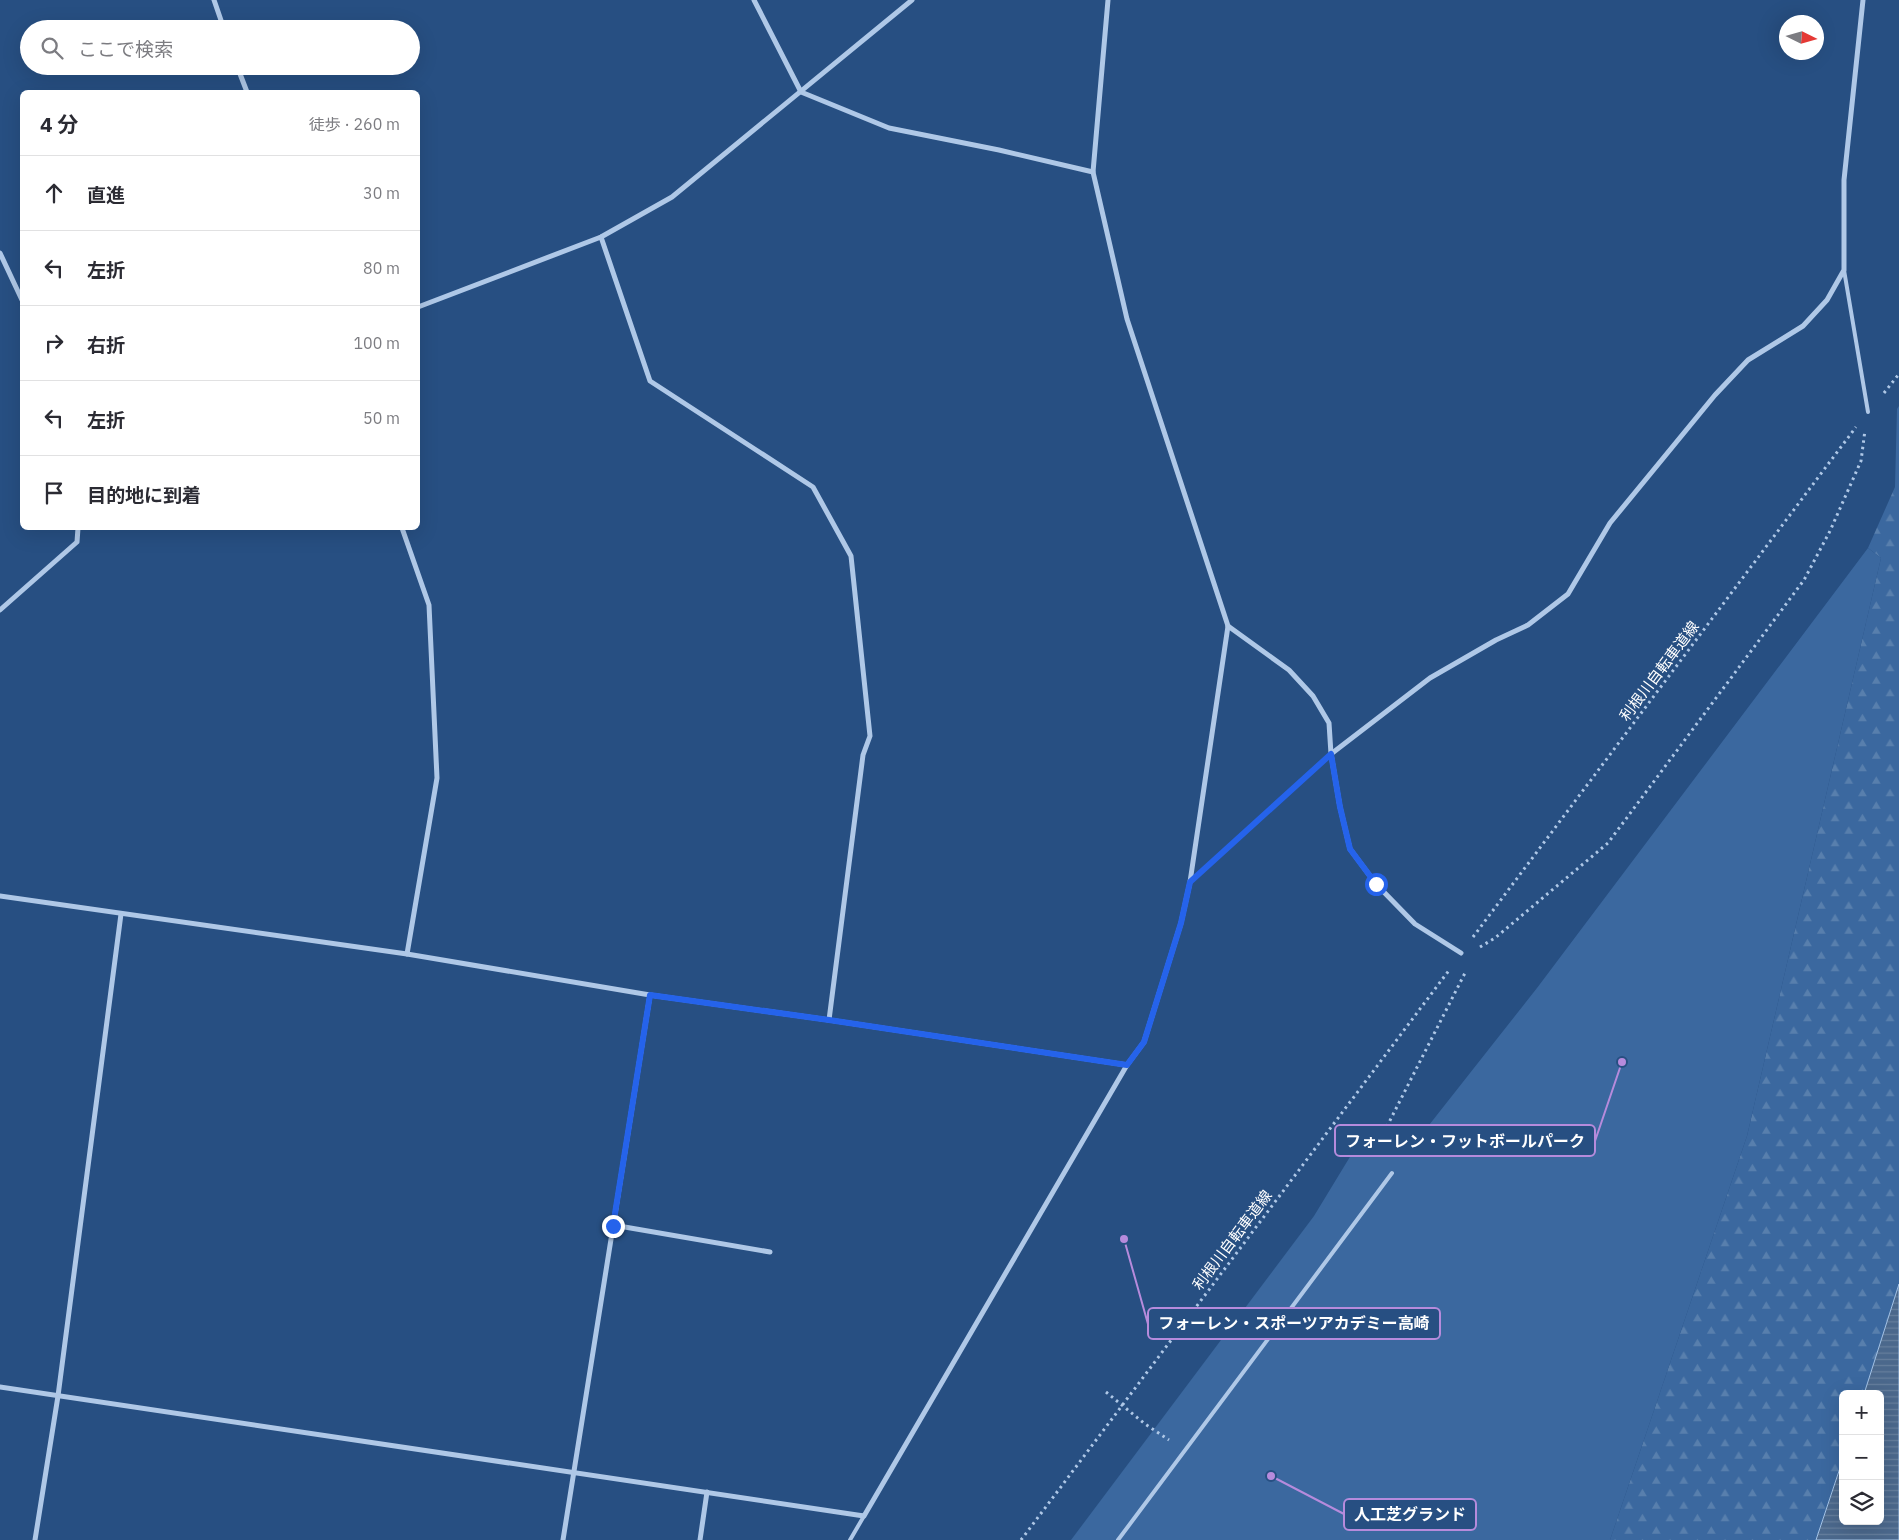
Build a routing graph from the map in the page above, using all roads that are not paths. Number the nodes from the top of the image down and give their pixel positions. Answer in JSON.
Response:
{"nodes":[{"id":1,"x":214,"y":0,"type":"edge"},
{"id":2,"x":754,"y":0,"type":"edge"},
{"id":3,"x":912,"y":0,"type":"edge"},
{"id":4,"x":1108,"y":0,"type":"edge"},
{"id":5,"x":1863,"y":0,"type":"edge"},
{"id":6,"x":221,"y":20,"type":"edge"},
{"id":7,"x":240,"y":75,"type":"edge"},
{"id":8,"x":246,"y":90,"type":"edge"},
{"id":9,"x":802,"y":92,"type":"junction"},
{"id":10,"x":1094,"y":172,"type":"junction"},
{"id":11,"x":601,"y":237,"type":"junction"},
{"id":12,"x":0,"y":253,"type":"edge"},
{"id":13,"x":1844,"y":270,"type":"junction"},
{"id":14,"x":20,"y":296,"type":"edge"},
{"id":15,"x":420,"y":307,"type":"edge"},
{"id":16,"x":1868,"y":412,"type":"road end"},
{"id":17,"x":78,"y":530,"type":"edge"},
{"id":18,"x":403,"y":530,"type":"edge"},
{"id":19,"x":0,"y":610,"type":"edge"},
{"id":20,"x":1228,"y":626,"type":"junction"},
{"id":21,"x":1331,"y":754,"type":"junction"},
{"id":22,"x":1190,"y":882,"type":"junction"},
{"id":23,"x":0,"y":896,"type":"edge"},
{"id":24,"x":121,"y":914,"type":"junction"},
{"id":25,"x":1461,"y":953,"type":"road end"},
{"id":26,"x":407,"y":954,"type":"junction"},
{"id":27,"x":650,"y":995,"type":"junction"},
{"id":28,"x":829,"y":1020,"type":"junction"},
{"id":29,"x":1127,"y":1065,"type":"junction"},
{"id":30,"x":1392,"y":1173,"type":"dead end"},
{"id":31,"x":613,"y":1226,"type":"junction"},
{"id":32,"x":770,"y":1252,"type":"dead end"},
{"id":33,"x":0,"y":1388,"type":"edge"},
{"id":34,"x":58,"y":1396,"type":"junction"},
{"id":35,"x":573,"y":1473,"type":"junction"},
{"id":36,"x":707,"y":1492,"type":"junction"},
{"id":37,"x":864,"y":1516,"type":"junction"},
{"id":38,"x":35,"y":1540,"type":"edge"},
{"id":39,"x":563,"y":1540,"type":"edge"},
{"id":40,"x":700,"y":1540,"type":"edge"},
{"id":41,"x":850,"y":1540,"type":"edge"},
{"id":42,"x":1118,"y":1540,"type":"edge"}],
"edges":[{"from":1,"to":6,"type":"street"},
{"from":2,"to":9,"type":"street"},
{"from":3,"to":9,"type":"street"},
{"from":4,"to":10,"type":"street"},
{"from":5,"to":13,"type":"street"},
{"from":7,"to":8,"type":"street"},
{"from":9,"to":10,"type":"street"},
{"from":9,"to":11,"type":"street"},
{"from":10,"to":20,"type":"street"},
{"from":11,"to":15,"type":"street"},
{"from":11,"to":28,"type":"street"},
{"from":12,"to":14,"type":"street"},
{"from":13,"to":16,"type":"lane"},
{"from":13,"to":21,"type":"street"},
{"from":17,"to":19,"type":"street"},
{"from":18,"to":26,"type":"street"},
{"from":20,"to":21,"type":"street"},
{"from":20,"to":22,"type":"street"},
{"from":21,"to":22,"type":"lane"},
{"from":21,"to":25,"type":"street"},
{"from":22,"to":29,"type":"street"},
{"from":23,"to":24,"type":"street"},
{"from":24,"to":26,"type":"street"},
{"from":24,"to":34,"type":"street"},
{"from":26,"to":27,"type":"street"},
{"from":27,"to":28,"type":"street"},
{"from":27,"to":31,"type":"street"},
{"from":28,"to":29,"type":"street"},
{"from":29,"to":37,"type":"street"},
{"from":30,"to":42,"type":"lane"},
{"from":31,"to":32,"type":"street"},
{"from":31,"to":35,"type":"street"},
{"from":33,"to":34,"type":"street"},
{"from":34,"to":35,"type":"street"},
{"from":34,"to":38,"type":"street"},
{"from":35,"to":36,"type":"street"},
{"from":35,"to":39,"type":"street"},
{"from":36,"to":37,"type":"street"},
{"from":36,"to":40,"type":"street"},
{"from":37,"to":41,"type":"lane"}]}
